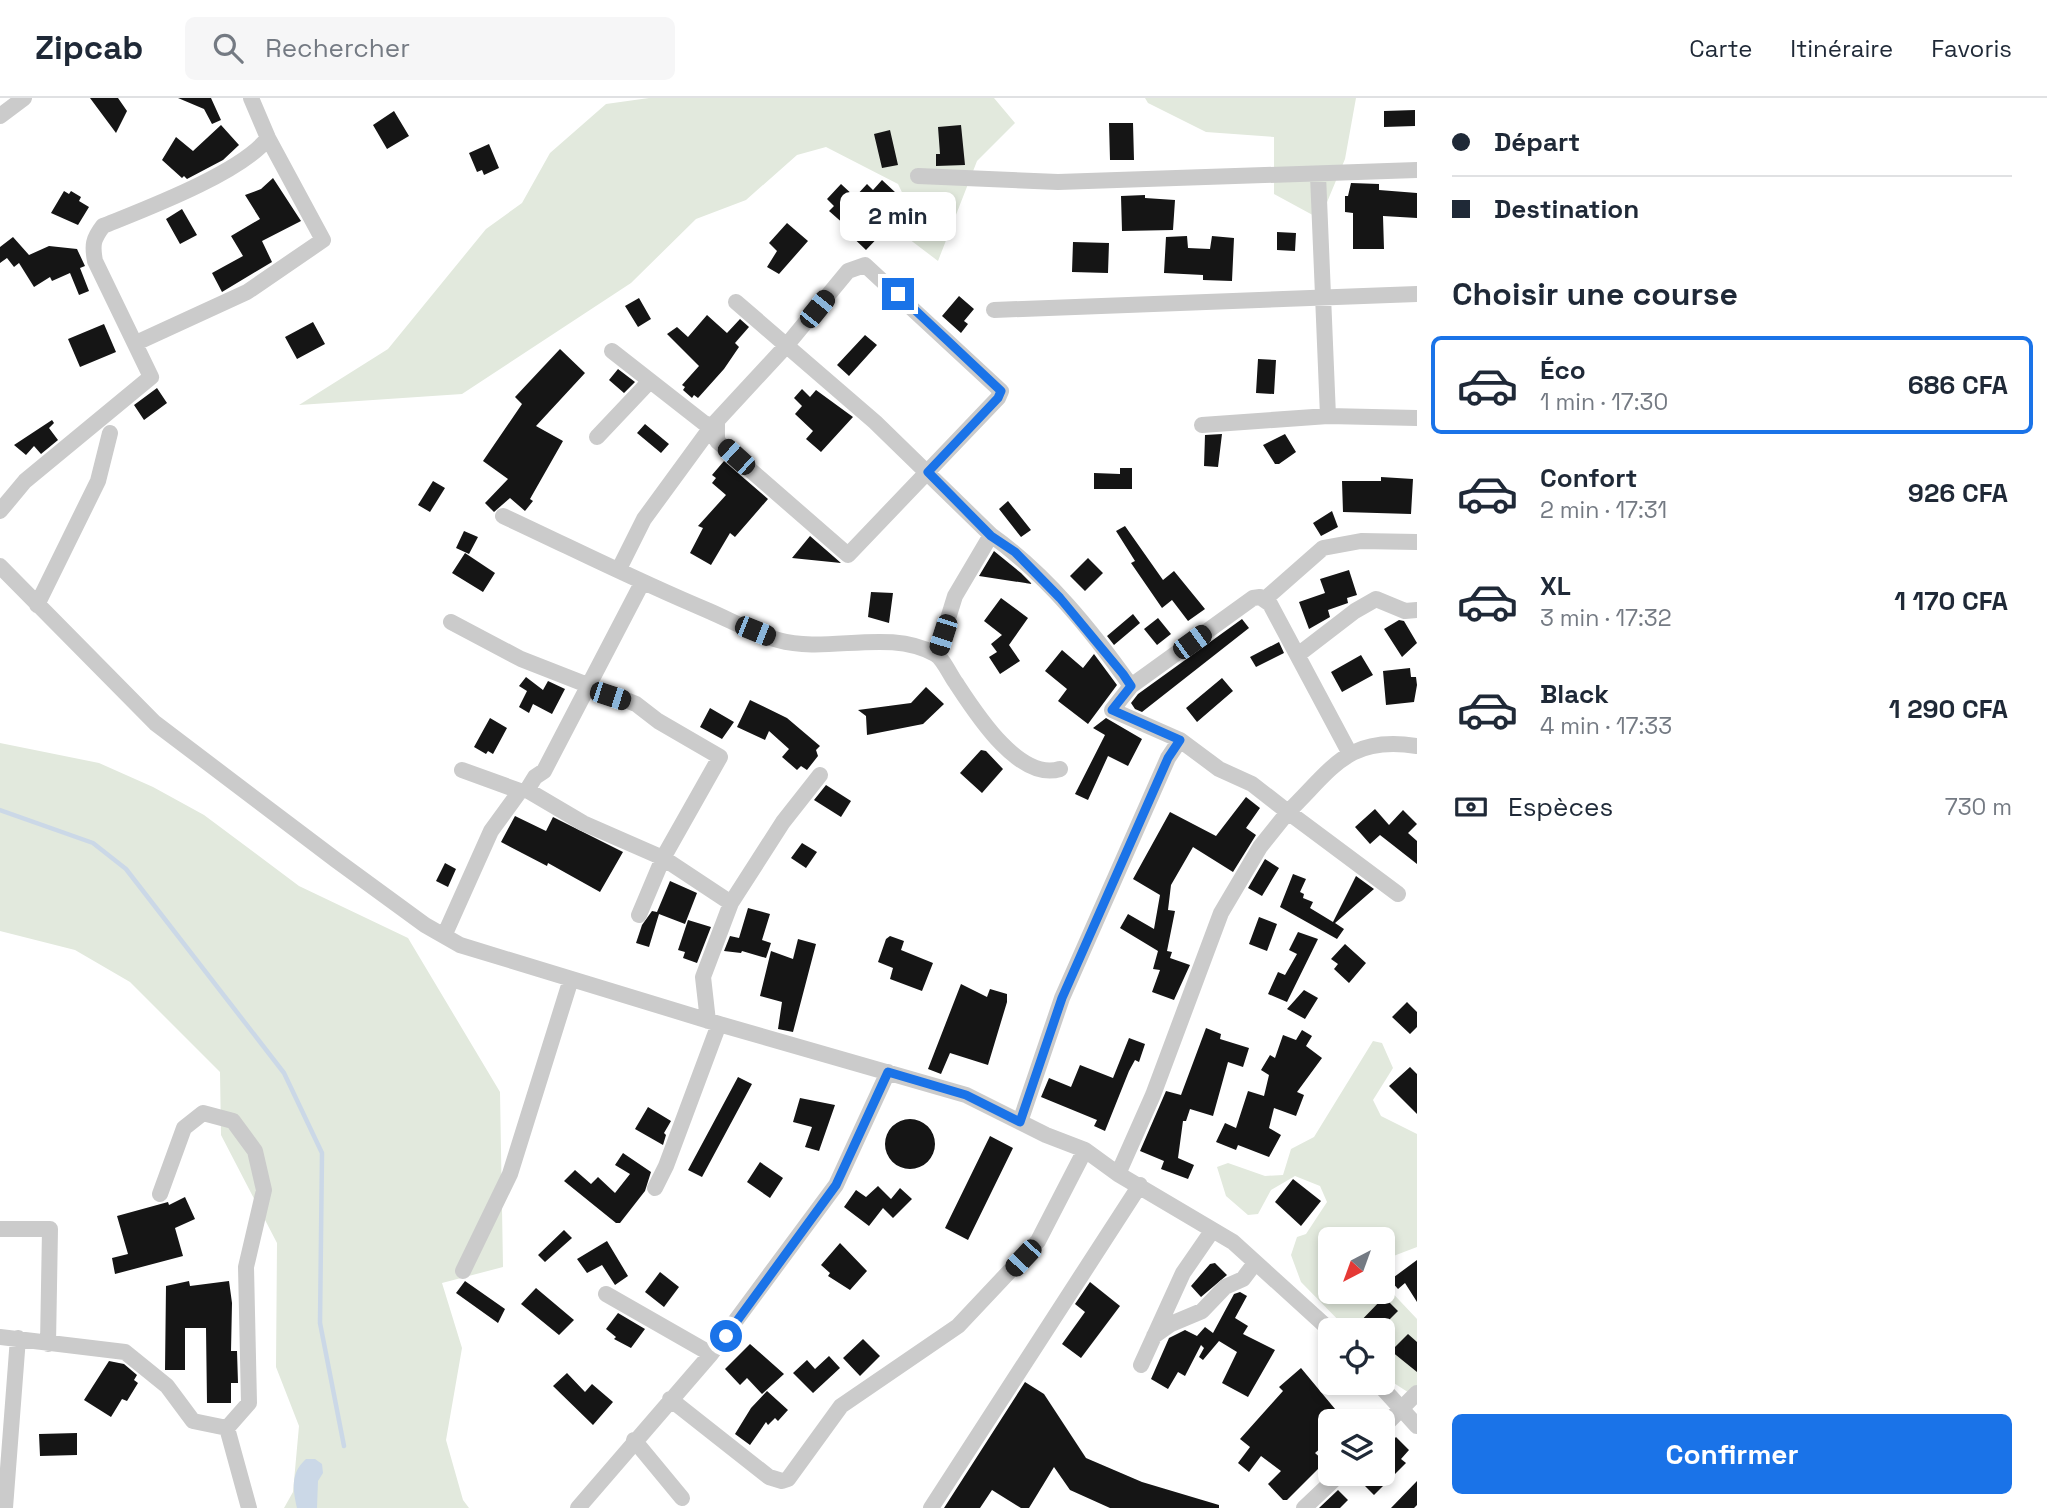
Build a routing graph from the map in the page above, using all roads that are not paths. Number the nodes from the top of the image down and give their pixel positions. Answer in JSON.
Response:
{"nodes":[{"id":1,"x":24,"y":98,"type":"edge"},
{"id":2,"x":251,"y":98,"type":"edge"},
{"id":3,"x":0,"y":116,"type":"edge"},
{"id":4,"x":268,"y":138,"type":"junction"},
{"id":5,"x":1417,"y":170,"type":"edge"},
{"id":6,"x":1318,"y":175,"type":"junction"},
{"id":7,"x":919,"y":176,"type":"dead end"},
{"id":8,"x":1417,"y":294,"type":"edge"},
{"id":9,"x":1325,"y":299,"type":"junction"},
{"id":10,"x":736,"y":302,"type":"dead end"},
{"id":11,"x":994,"y":310,"type":"dead end"},
{"id":12,"x":135,"y":343,"type":"junction"},
{"id":13,"x":786,"y":346,"type":"junction"},
{"id":14,"x":612,"y":351,"type":"dead end"},
{"id":15,"x":649,"y":382,"type":"junction"},
{"id":16,"x":1328,"y":416,"type":"junction"},
{"id":17,"x":1417,"y":418,"type":"edge"},
{"id":18,"x":714,"y":424,"type":"junction"},
{"id":19,"x":1202,"y":425,"type":"dead end"},
{"id":20,"x":110,"y":433,"type":"dead end"},
{"id":21,"x":597,"y":437,"type":"dead end"},
{"id":22,"x":928,"y":472,"type":"junction"},
{"id":23,"x":0,"y":511,"type":"edge"},
{"id":24,"x":503,"y":516,"type":"dead end"},
{"id":25,"x":991,"y":536,"type":"junction"},
{"id":26,"x":1417,"y":542,"type":"edge"},
{"id":27,"x":0,"y":566,"type":"edge"},
{"id":28,"x":619,"y":569,"type":"junction"},
{"id":29,"x":642,"y":583,"type":"junction"},
{"id":30,"x":1265,"y":599,"type":"junction"},
{"id":31,"x":37,"y":604,"type":"junction"},
{"id":32,"x":1417,"y":610,"type":"edge"},
{"id":33,"x":451,"y":622,"type":"dead end"},
{"id":34,"x":937,"y":654,"type":"junction"},
{"id":35,"x":1299,"y":654,"type":"junction"},
{"id":36,"x":1131,"y":686,"type":"junction"},
{"id":37,"x":588,"y":688,"type":"junction"},
{"id":38,"x":1180,"y":740,"type":"junction"},
{"id":39,"x":1417,"y":746,"type":"edge"},
{"id":40,"x":1349,"y":752,"type":"junction"},
{"id":41,"x":1060,"y":769,"type":"dead end"},
{"id":42,"x":462,"y":770,"type":"dead end"},
{"id":43,"x":820,"y":775,"type":"dead end"},
{"id":44,"x":524,"y":791,"type":"junction"},
{"id":45,"x":1288,"y":812,"type":"junction"},
{"id":46,"x":663,"y":858,"type":"junction"},
{"id":47,"x":1398,"y":894,"type":"dead end"},
{"id":48,"x":731,"y":903,"type":"junction"},
{"id":49,"x":639,"y":915,"type":"dead end"},
{"id":50,"x":444,"y":936,"type":"junction"},
{"id":51,"x":571,"y":979,"type":"junction"},
{"id":52,"x":714,"y":1023,"type":"junction"},
{"id":53,"x":888,"y":1072,"type":"junction"},
{"id":54,"x":1020,"y":1122,"type":"junction"},
{"id":55,"x":1085,"y":1150,"type":"junction"},
{"id":56,"x":1118,"y":1174,"type":"junction"},
{"id":57,"x":1140,"y":1185,"type":"junction"},
{"id":58,"x":655,"y":1188,"type":"dead end"},
{"id":59,"x":160,"y":1194,"type":"dead end"},
{"id":60,"x":0,"y":1229,"type":"edge"},
{"id":61,"x":1212,"y":1231,"type":"junction"},
{"id":62,"x":1255,"y":1264,"type":"junction"},
{"id":63,"x":463,"y":1272,"type":"dead end"},
{"id":64,"x":606,"y":1294,"type":"dead end"},
{"id":65,"x":1320,"y":1318,"type":"edge"},
{"id":66,"x":1154,"y":1336,"type":"junction"},
{"id":67,"x":0,"y":1337,"type":"edge"},
{"id":68,"x":18,"y":1338,"type":"junction"},
{"id":69,"x":48,"y":1344,"type":"junction"},
{"id":70,"x":711,"y":1354,"type":"junction"},
{"id":71,"x":1141,"y":1365,"type":"dead end"},
{"id":72,"x":1417,"y":1393,"type":"edge"},
{"id":73,"x":1389,"y":1395,"type":"edge"},
{"id":74,"x":670,"y":1399,"type":"junction"},
{"id":75,"x":1401,"y":1409,"type":"junction"},
{"id":76,"x":1395,"y":1415,"type":"edge"},
{"id":77,"x":1417,"y":1426,"type":"edge"},
{"id":78,"x":227,"y":1429,"type":"junction"},
{"id":79,"x":635,"y":1440,"type":"junction"},
{"id":80,"x":1327,"y":1486,"type":"edge"},
{"id":81,"x":682,"y":1499,"type":"dead end"},
{"id":82,"x":5,"y":1508,"type":"edge"},
{"id":83,"x":249,"y":1508,"type":"edge"},
{"id":84,"x":578,"y":1508,"type":"edge"},
{"id":85,"x":930,"y":1508,"type":"edge"},
{"id":86,"x":1304,"y":1508,"type":"edge"}],
"edges":[{"from":1,"to":3,"type":"street"},
{"from":2,"to":4,"type":"street"},
{"from":4,"to":12,"type":"street"},
{"from":4,"to":12,"type":"street"},
{"from":5,"to":6,"type":"street"},
{"from":6,"to":7,"type":"street"},
{"from":6,"to":9,"type":"street"},
{"from":8,"to":9,"type":"street"},
{"from":9,"to":11,"type":"street"},
{"from":9,"to":16,"type":"street"},
{"from":10,"to":13,"type":"street"},
{"from":12,"to":23,"type":"street"},
{"from":13,"to":18,"type":"street"},
{"from":13,"to":22,"type":"street"},
{"from":13,"to":22,"type":"street"},
{"from":14,"to":15,"type":"street"},
{"from":15,"to":18,"type":"street"},
{"from":15,"to":21,"type":"street"},
{"from":16,"to":17,"type":"street"},
{"from":16,"to":19,"type":"street"},
{"from":18,"to":22,"type":"street"},
{"from":18,"to":28,"type":"street"},
{"from":20,"to":31,"type":"street"},
{"from":22,"to":25,"type":"street"},
{"from":24,"to":28,"type":"street"},
{"from":25,"to":34,"type":"street"},
{"from":25,"to":36,"type":"street"},
{"from":26,"to":30,"type":"street"},
{"from":27,"to":31,"type":"street"},
{"from":28,"to":29,"type":"street"},
{"from":29,"to":34,"type":"street"},
{"from":29,"to":37,"type":"street"},
{"from":30,"to":35,"type":"street"},
{"from":30,"to":36,"type":"street"},
{"from":31,"to":50,"type":"street"},
{"from":32,"to":35,"type":"street"},
{"from":33,"to":37,"type":"street"},
{"from":34,"to":41,"type":"street"},
{"from":35,"to":40,"type":"street"},
{"from":36,"to":38,"type":"street"},
{"from":37,"to":44,"type":"street"},
{"from":37,"to":46,"type":"street"},
{"from":38,"to":45,"type":"street"},
{"from":38,"to":54,"type":"street"},
{"from":39,"to":40,"type":"street"},
{"from":40,"to":45,"type":"street"},
{"from":42,"to":44,"type":"street"},
{"from":43,"to":48,"type":"street"},
{"from":44,"to":46,"type":"street"},
{"from":44,"to":50,"type":"street"},
{"from":45,"to":47,"type":"street"},
{"from":45,"to":56,"type":"street"},
{"from":46,"to":48,"type":"street"},
{"from":46,"to":49,"type":"street"},
{"from":48,"to":52,"type":"street"},
{"from":50,"to":51,"type":"street"},
{"from":51,"to":52,"type":"street"},
{"from":51,"to":63,"type":"street"},
{"from":52,"to":53,"type":"street"},
{"from":52,"to":58,"type":"street"},
{"from":53,"to":54,"type":"street"},
{"from":53,"to":70,"type":"street"},
{"from":54,"to":55,"type":"street"},
{"from":55,"to":56,"type":"street"},
{"from":55,"to":74,"type":"street"},
{"from":56,"to":57,"type":"street"},
{"from":57,"to":61,"type":"street"},
{"from":57,"to":85,"type":"street"},
{"from":59,"to":78,"type":"street"},
{"from":60,"to":69,"type":"street"},
{"from":61,"to":62,"type":"street"},
{"from":61,"to":66,"type":"street"},
{"from":62,"to":65,"type":"street"},
{"from":62,"to":66,"type":"street"},
{"from":64,"to":70,"type":"street"},
{"from":66,"to":71,"type":"street"},
{"from":67,"to":68,"type":"street"},
{"from":68,"to":69,"type":"street"},
{"from":68,"to":82,"type":"street"},
{"from":69,"to":78,"type":"street"},
{"from":70,"to":74,"type":"street"},
{"from":72,"to":75,"type":"street"},
{"from":73,"to":75,"type":"street"},
{"from":74,"to":79,"type":"street"},
{"from":75,"to":76,"type":"street"},
{"from":75,"to":77,"type":"street"},
{"from":78,"to":83,"type":"street"},
{"from":79,"to":81,"type":"street"},
{"from":79,"to":84,"type":"street"},
{"from":80,"to":86,"type":"street"}]}
